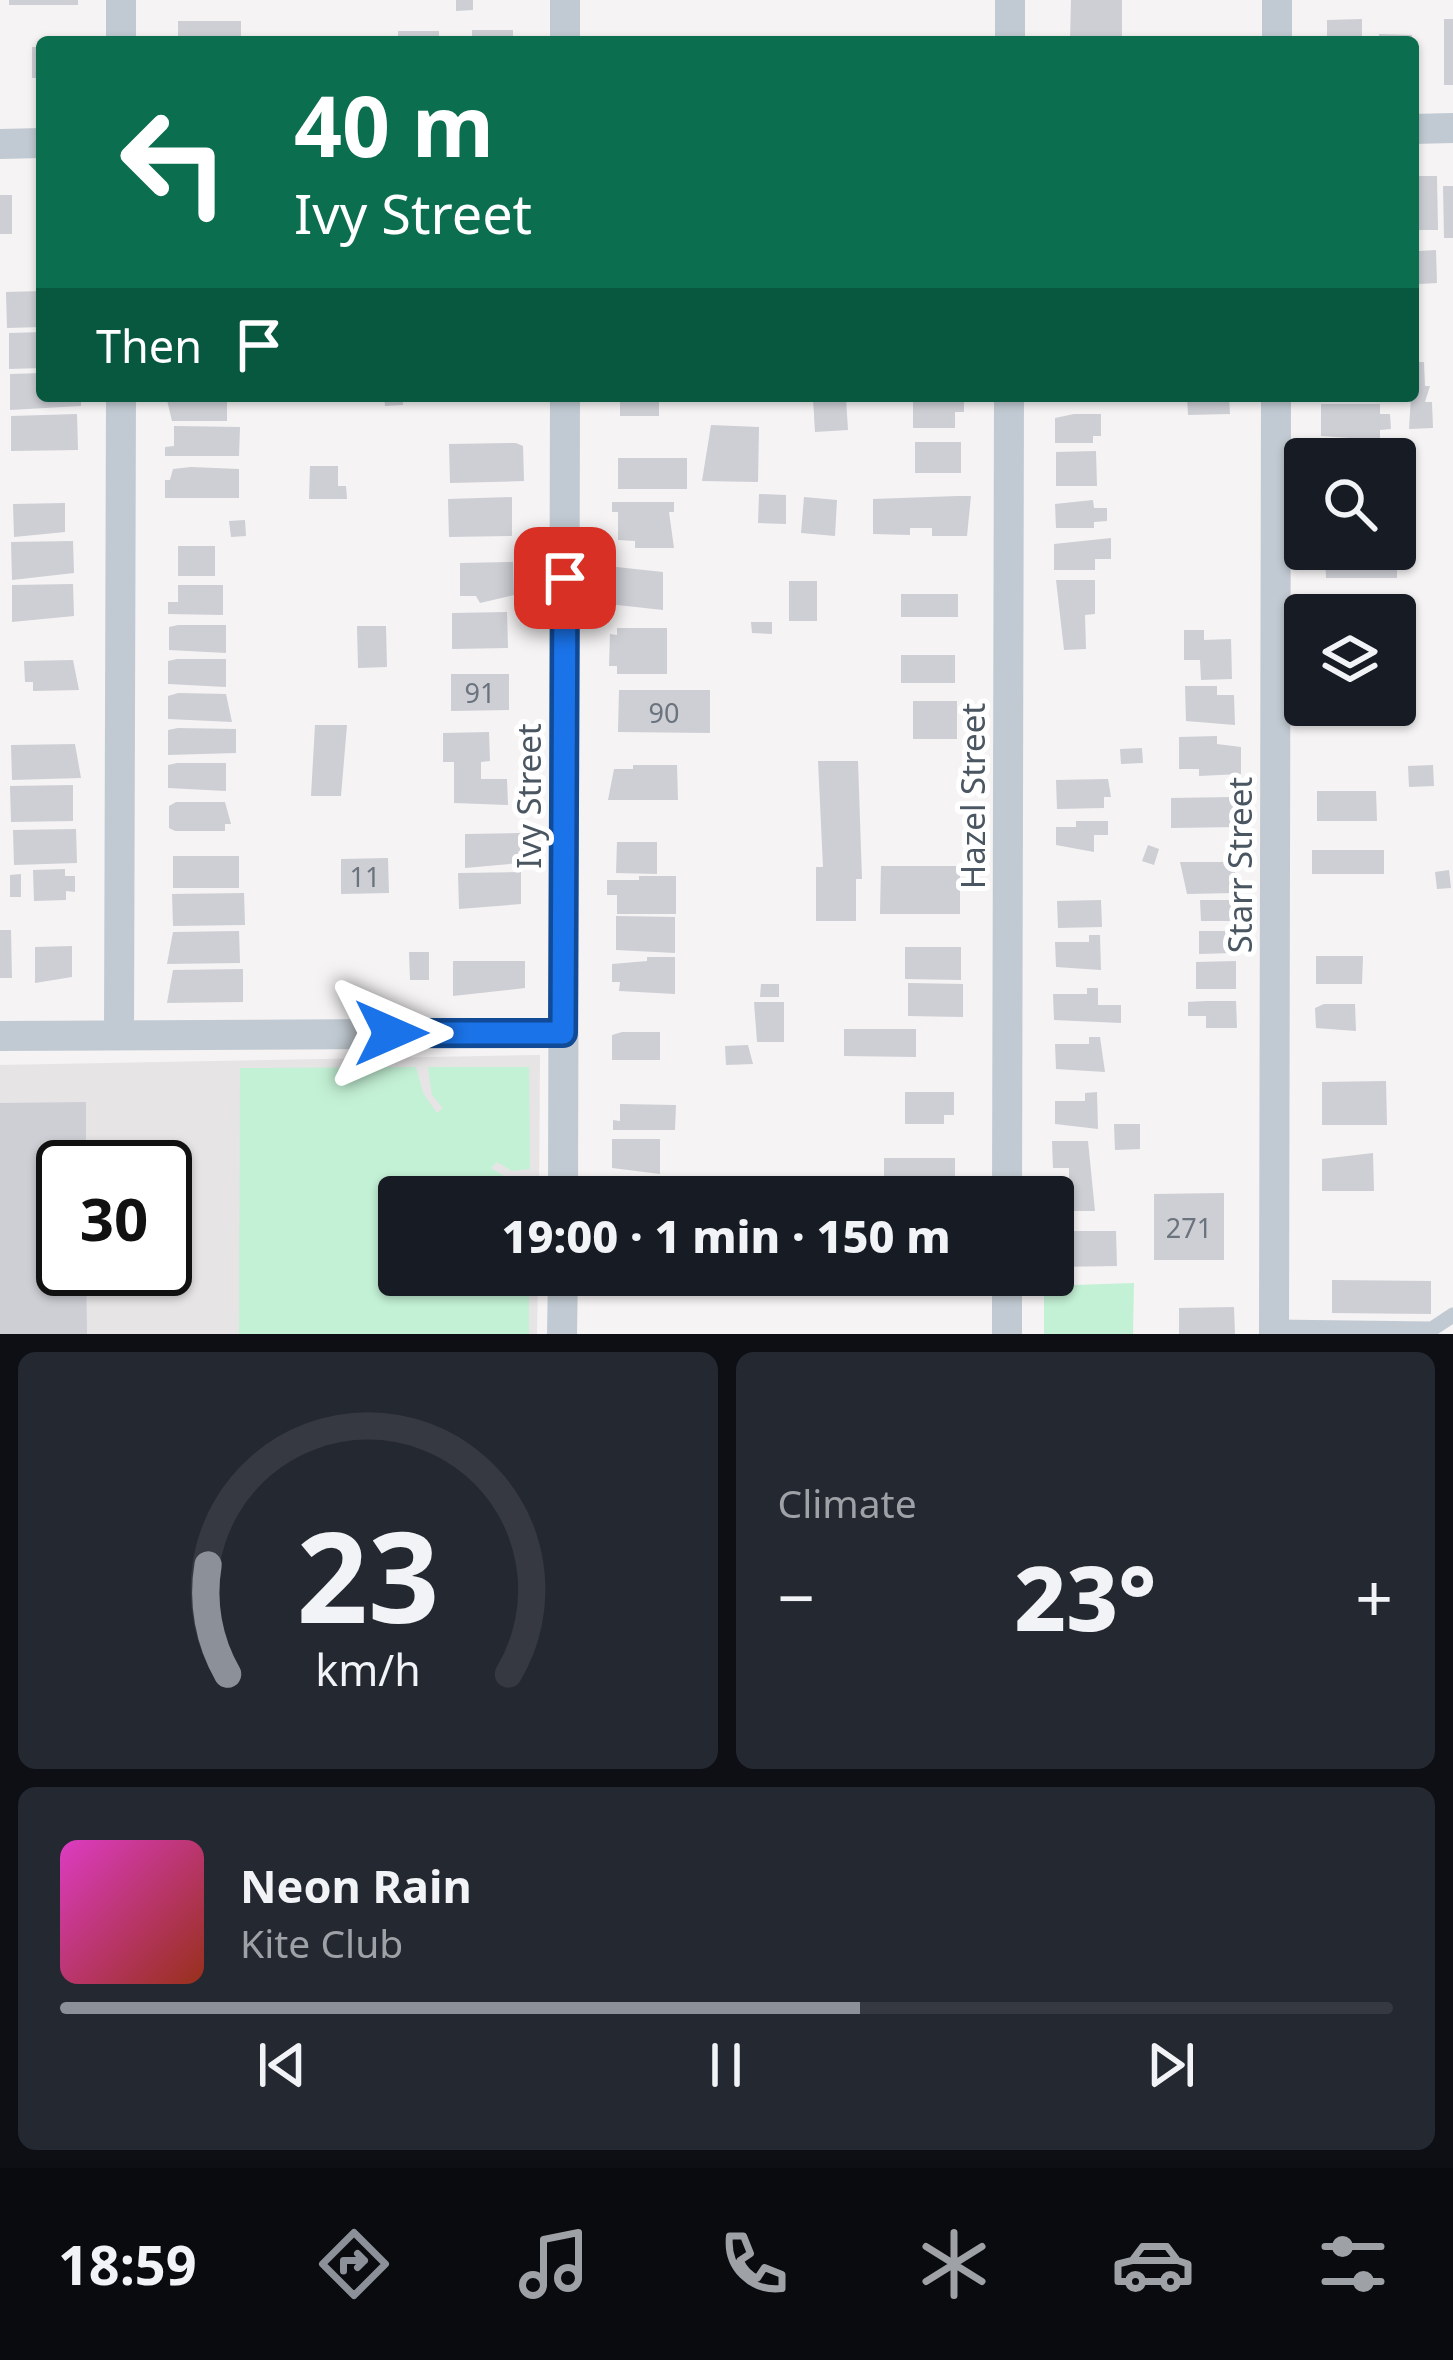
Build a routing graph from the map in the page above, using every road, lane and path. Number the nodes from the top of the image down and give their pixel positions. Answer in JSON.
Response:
{"nodes":[{"id":1,"x":121,"y":0,"type":"edge"},
{"id":2,"x":565,"y":0,"type":"edge"},
{"id":3,"x":1010,"y":0,"type":"edge"},
{"id":4,"x":1276,"y":0,"type":"edge"},
{"id":5,"x":121,"y":36,"type":"edge"},
{"id":6,"x":565,"y":36,"type":"edge"},
{"id":7,"x":1010,"y":36,"type":"edge"},
{"id":8,"x":1276,"y":36,"type":"edge"},
{"id":9,"x":1453,"y":128,"type":"edge"},
{"id":10,"x":1419,"y":129,"type":"edge"},
{"id":11,"x":36,"y":143,"type":"edge"},
{"id":12,"x":0,"y":144,"type":"edge"},
{"id":13,"x":121,"y":402,"type":"edge"},
{"id":14,"x":566,"y":402,"type":"edge"},
{"id":15,"x":1009,"y":402,"type":"edge"},
{"id":16,"x":1276,"y":402,"type":"edge"},
{"id":17,"x":563,"y":1033,"type":"junction"},
{"id":18,"x":119,"y":1034,"type":"junction"},
{"id":19,"x":0,"y":1036,"type":"edge"},
{"id":20,"x":563,"y":1176,"type":"edge"},
{"id":21,"x":1007,"y":1176,"type":"edge"},
{"id":22,"x":562,"y":1296,"type":"edge"},
{"id":23,"x":1007,"y":1296,"type":"edge"},
{"id":24,"x":1453,"y":1315,"type":"edge"},
{"id":25,"x":1274,"y":1331,"type":"edge"},
{"id":26,"x":562,"y":1334,"type":"edge"},
{"id":27,"x":1007,"y":1334,"type":"edge"}],
"edges":[{"from":1,"to":5,"type":"street"},
{"from":2,"to":6,"type":"street"},
{"from":3,"to":7,"type":"street"},
{"from":4,"to":8,"type":"street"},
{"from":9,"to":10,"type":"street"},
{"from":11,"to":12,"type":"street"},
{"from":13,"to":18,"type":"street"},
{"from":14,"to":17,"type":"street","name":"Ivy Street"},
{"from":15,"to":21,"type":"street","name":"Hazel Street"},
{"from":16,"to":25,"type":"street","name":"Starr Street"},
{"from":17,"to":18,"type":"street"},
{"from":17,"to":20,"type":"street","name":"Ivy Street"},
{"from":18,"to":19,"type":"street"},
{"from":22,"to":26,"type":"street"},
{"from":23,"to":27,"type":"street"},
{"from":24,"to":25,"type":"lane"}]}
